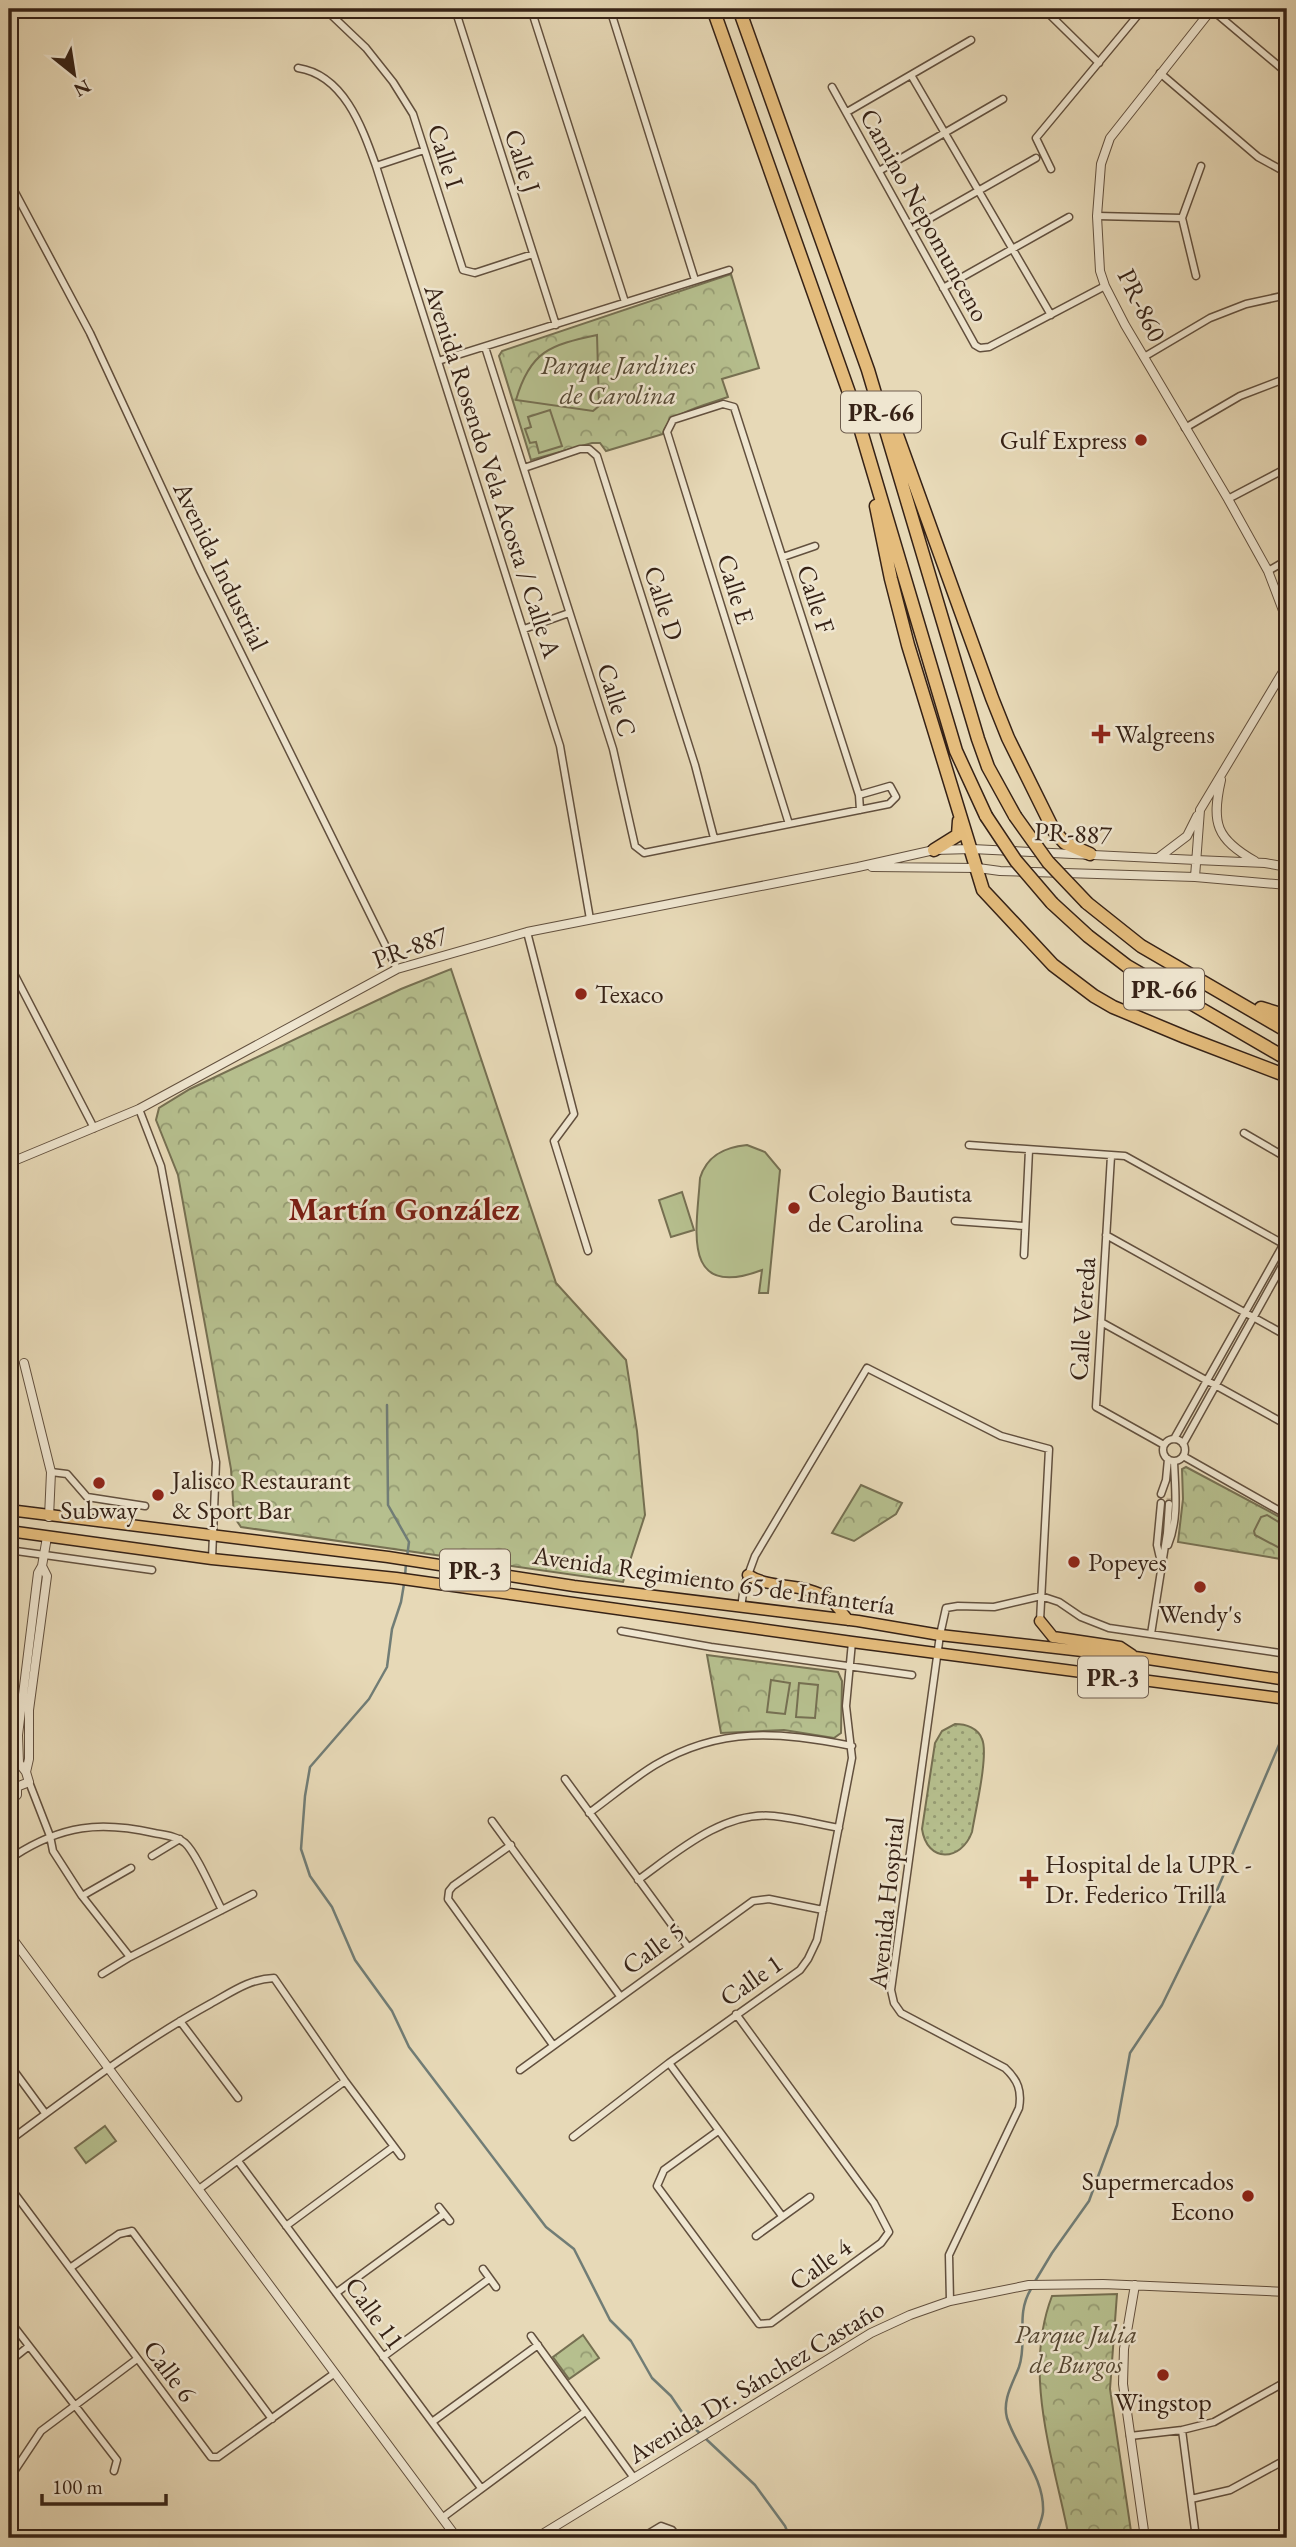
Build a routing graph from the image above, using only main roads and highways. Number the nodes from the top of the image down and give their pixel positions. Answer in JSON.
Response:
{"nodes":[{"id":1,"x":713,"y":9,"type":"edge"},
{"id":2,"x":739,"y":9,"type":"edge"},
{"id":3,"x":843,"y":300,"type":"junction"},
{"id":4,"x":864,"y":437,"type":"junction"},
{"id":5,"x":959,"y":814,"type":"junction"},
{"id":6,"x":934,"y":850,"type":"road end"},
{"id":7,"x":1090,"y":855,"type":"road end"},
{"id":8,"x":1238,"y":1001,"type":"junction"},
{"id":9,"x":1287,"y":1016,"type":"edge"},
{"id":10,"x":1287,"y":1031,"type":"edge"},
{"id":11,"x":1287,"y":1059,"type":"edge"},
{"id":12,"x":1287,"y":1076,"type":"edge"},
{"id":13,"x":9,"y":1510,"type":"edge"},
{"id":14,"x":9,"y":1531,"type":"edge"},
{"id":15,"x":748,"y":1575,"type":"road end"},
{"id":16,"x":848,"y":1620,"type":"junction"},
{"id":17,"x":1040,"y":1621,"type":"road end"},
{"id":18,"x":1135,"y":1657,"type":"junction"},
{"id":19,"x":1287,"y":1680,"type":"edge"},
{"id":20,"x":1287,"y":1699,"type":"edge"}],
"edges":[{"from":1,"to":4,"type":"highway","number":"PR-66"},
{"from":2,"to":3,"type":"highway","number":"PR-66"},
{"from":3,"to":7,"type":"highway"},
{"from":3,"to":8,"type":"highway","number":"PR-66","bridge":true},
{"from":4,"to":5,"type":"highway"},
{"from":4,"to":11,"type":"highway","number":"PR-66","bridge":true},
{"from":5,"to":6,"type":"highway"},
{"from":5,"to":12,"type":"highway"},
{"from":8,"to":9,"type":"highway"},
{"from":8,"to":10,"type":"highway","number":"PR-66"},
{"from":13,"to":16,"type":"main road","name":"Avenida Regimiento 65 de Infantería","number":"PR-3"},
{"from":14,"to":20,"type":"main road","name":"Avenida Regimiento 65 de Infantería","number":"PR-3"},
{"from":15,"to":16,"type":"main road"},
{"from":16,"to":18,"type":"main road","name":"Avenida Regimiento 65 de Infantería","number":"PR-3"},
{"from":17,"to":18,"type":"main road"},
{"from":18,"to":19,"type":"main road","name":"Avenida Regimiento 65 de Infantería","number":"PR-3"}]}
